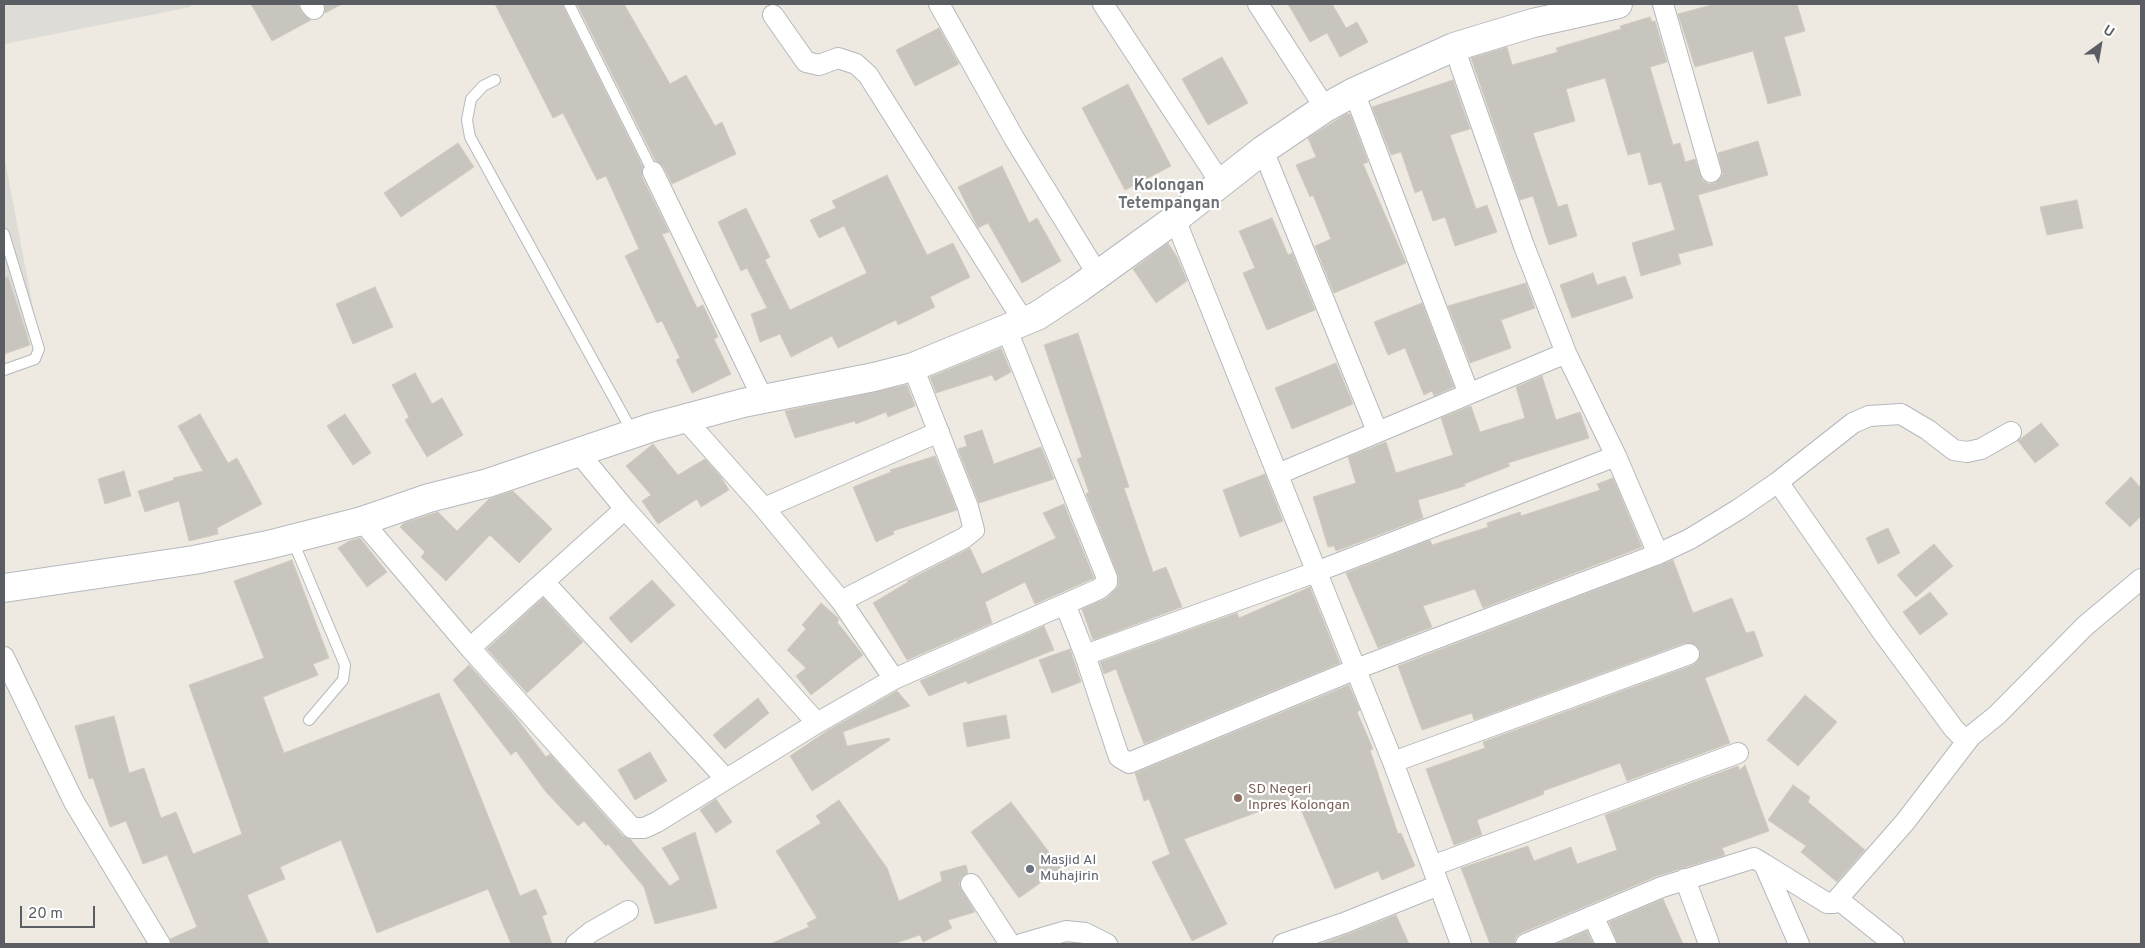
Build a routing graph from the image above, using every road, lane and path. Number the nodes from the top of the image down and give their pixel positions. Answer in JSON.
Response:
{"nodes":[{"id":1,"x":569,"y":4,"type":"edge"},
{"id":2,"x":939,"y":4,"type":"edge"},
{"id":3,"x":1102,"y":4,"type":"edge"},
{"id":4,"x":1258,"y":4,"type":"edge"},
{"id":5,"x":1618,"y":4,"type":"edge"},
{"id":6,"x":1663,"y":4,"type":"edge"},
{"id":7,"x":773,"y":15,"type":"dead end"},
{"id":8,"x":1454,"y":47,"type":"junction"},
{"id":9,"x":495,"y":80,"type":"dead end"},
{"id":10,"x":1354,"y":92,"type":"junction"},
{"id":11,"x":1325,"y":108,"type":"junction"},
{"id":12,"x":1264,"y":150,"type":"junction"},
{"id":13,"x":653,"y":172,"type":"joint"},
{"id":14,"x":1711,"y":172,"type":"dead end"},
{"id":15,"x":1220,"y":182,"type":"junction"},
{"id":16,"x":1175,"y":219,"type":"junction"},
{"id":17,"x":4,"y":234,"type":"edge"},
{"id":18,"x":1098,"y":275,"type":"junction"},
{"id":19,"x":1016,"y":326,"type":"junction"},
{"id":20,"x":1566,"y":352,"type":"junction"},
{"id":21,"x":913,"y":367,"type":"junction"},
{"id":22,"x":4,"y":370,"type":"edge"},
{"id":23,"x":1469,"y":394,"type":"junction"},
{"id":24,"x":763,"y":399,"type":"junction"},
{"id":25,"x":685,"y":419,"type":"junction"},
{"id":26,"x":1377,"y":431,"type":"junction"},
{"id":27,"x":939,"y":432,"type":"junction"},
{"id":28,"x":2011,"y":432,"type":"dead end"},
{"id":29,"x":634,"y":434,"type":"junction"},
{"id":30,"x":578,"y":452,"type":"junction"},
{"id":31,"x":1616,"y":456,"type":"junction"},
{"id":32,"x":1278,"y":474,"type":"junction"},
{"id":33,"x":1778,"y":482,"type":"junction"},
{"id":34,"x":764,"y":508,"type":"junction"},
{"id":35,"x":626,"y":509,"type":"junction"},
{"id":36,"x":362,"y":521,"type":"junction"},
{"id":37,"x":292,"y":539,"type":"junction"},
{"id":38,"x":1658,"y":554,"type":"junction"},
{"id":39,"x":1316,"y":572,"type":"junction"},
{"id":40,"x":2141,"y":579,"type":"edge"},
{"id":41,"x":544,"y":582,"type":"junction"},
{"id":42,"x":4,"y":588,"type":"edge"},
{"id":43,"x":841,"y":601,"type":"junction"},
{"id":44,"x":1065,"y":604,"type":"junction"},
{"id":45,"x":470,"y":648,"type":"junction"},
{"id":46,"x":1688,"y":654,"type":"dead end"},
{"id":47,"x":1085,"y":655,"type":"junction"},
{"id":48,"x":4,"y":657,"type":"edge"},
{"id":49,"x":1356,"y":669,"type":"junction"},
{"id":50,"x":894,"y":679,"type":"junction"},
{"id":51,"x":310,"y":720,"type":"dead end"},
{"id":52,"x":817,"y":723,"type":"junction"},
{"id":53,"x":1971,"y":736,"type":"junction"},
{"id":54,"x":1738,"y":753,"type":"dead end"},
{"id":55,"x":1394,"y":762,"type":"junction"},
{"id":56,"x":726,"y":780,"type":"junction"},
{"id":57,"x":1764,"y":864,"type":"junction"},
{"id":58,"x":1432,"y":866,"type":"junction"},
{"id":59,"x":1685,"y":879,"type":"junction"},
{"id":60,"x":971,"y":884,"type":"dead end"},
{"id":61,"x":1439,"y":885,"type":"junction"},
{"id":62,"x":1839,"y":900,"type":"junction"},
{"id":63,"x":628,"y":911,"type":"dead end"},
{"id":64,"x":1593,"y":916,"type":"junction"},
{"id":65,"x":1047,"y":940,"type":"edge"},
{"id":66,"x":160,"y":944,"type":"edge"},
{"id":67,"x":576,"y":944,"type":"edge"},
{"id":68,"x":1010,"y":944,"type":"edge"},
{"id":69,"x":1021,"y":944,"type":"edge"},
{"id":70,"x":1107,"y":944,"type":"edge"},
{"id":71,"x":1283,"y":944,"type":"edge"},
{"id":72,"x":1461,"y":944,"type":"edge"},
{"id":73,"x":1526,"y":944,"type":"edge"},
{"id":74,"x":1606,"y":944,"type":"edge"},
{"id":75,"x":1709,"y":944,"type":"edge"},
{"id":76,"x":1799,"y":944,"type":"edge"},
{"id":77,"x":1894,"y":944,"type":"edge"}],
"edges":[{"from":1,"to":13,"type":"lane"},
{"from":2,"to":18,"type":"street"},
{"from":3,"to":15,"type":"street"},
{"from":4,"to":11,"type":"street"},
{"from":5,"to":8,"type":"street"},
{"from":6,"to":14,"type":"street"},
{"from":7,"to":19,"type":"street"},
{"from":8,"to":10,"type":"street"},
{"from":8,"to":20,"type":"street"},
{"from":9,"to":29,"type":"lane"},
{"from":10,"to":11,"type":"street"},
{"from":10,"to":23,"type":"street"},
{"from":11,"to":12,"type":"street"},
{"from":12,"to":15,"type":"street"},
{"from":12,"to":26,"type":"street"},
{"from":13,"to":24,"type":"street"},
{"from":15,"to":16,"type":"street"},
{"from":16,"to":18,"type":"street"},
{"from":16,"to":32,"type":"street"},
{"from":17,"to":22,"type":"lane"},
{"from":18,"to":19,"type":"street"},
{"from":19,"to":21,"type":"street"},
{"from":19,"to":44,"type":"street"},
{"from":20,"to":23,"type":"street"},
{"from":20,"to":31,"type":"street"},
{"from":21,"to":24,"type":"street"},
{"from":21,"to":27,"type":"street"},
{"from":23,"to":26,"type":"street"},
{"from":24,"to":25,"type":"street"},
{"from":25,"to":29,"type":"street"},
{"from":25,"to":34,"type":"street"},
{"from":26,"to":32,"type":"street"},
{"from":27,"to":34,"type":"street"},
{"from":27,"to":43,"type":"street"},
{"from":28,"to":33,"type":"street"},
{"from":29,"to":30,"type":"street"},
{"from":30,"to":35,"type":"street"},
{"from":30,"to":36,"type":"street"},
{"from":31,"to":38,"type":"street"},
{"from":31,"to":39,"type":"street"},
{"from":32,"to":39,"type":"street"},
{"from":33,"to":38,"type":"street"},
{"from":33,"to":53,"type":"street"},
{"from":34,"to":43,"type":"street"},
{"from":35,"to":41,"type":"street"},
{"from":35,"to":52,"type":"street"},
{"from":36,"to":37,"type":"street"},
{"from":36,"to":45,"type":"street"},
{"from":37,"to":42,"type":"street"},
{"from":37,"to":51,"type":"lane"},
{"from":38,"to":49,"type":"street"},
{"from":39,"to":47,"type":"street"},
{"from":39,"to":49,"type":"street"},
{"from":40,"to":53,"type":"street"},
{"from":41,"to":45,"type":"street"},
{"from":41,"to":56,"type":"street"},
{"from":43,"to":50,"type":"street"},
{"from":44,"to":47,"type":"street"},
{"from":44,"to":50,"type":"street"},
{"from":45,"to":56,"type":"street"},
{"from":46,"to":55,"type":"street"},
{"from":47,"to":49,"type":"street"},
{"from":48,"to":66,"type":"street"},
{"from":49,"to":55,"type":"street"},
{"from":50,"to":52,"type":"street"},
{"from":52,"to":56,"type":"street"},
{"from":53,"to":62,"type":"street"},
{"from":54,"to":58,"type":"street"},
{"from":55,"to":58,"type":"street"},
{"from":57,"to":59,"type":"street"},
{"from":57,"to":62,"type":"street"},
{"from":57,"to":76,"type":"street"},
{"from":58,"to":61,"type":"street"},
{"from":59,"to":64,"type":"street"},
{"from":59,"to":75,"type":"street"},
{"from":60,"to":68,"type":"street"},
{"from":61,"to":71,"type":"street"},
{"from":61,"to":72,"type":"street"},
{"from":62,"to":77,"type":"street"},
{"from":63,"to":67,"type":"street"},
{"from":64,"to":73,"type":"street"},
{"from":64,"to":74,"type":"street"},
{"from":65,"to":69,"type":"street"},
{"from":65,"to":70,"type":"street"}]}
